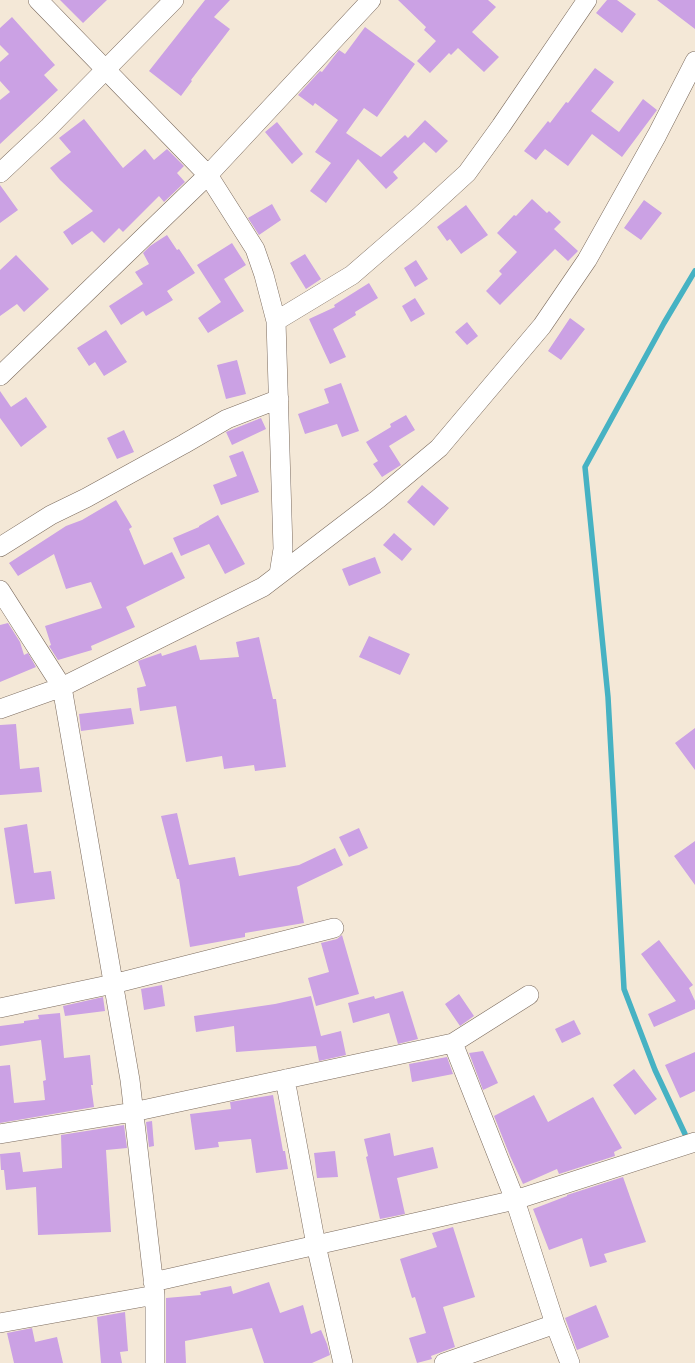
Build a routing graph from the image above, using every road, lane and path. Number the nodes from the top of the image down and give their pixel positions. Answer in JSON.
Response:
{"nodes":[{"id":1,"x":38,"y":0,"type":"edge"},
{"id":2,"x":174,"y":0,"type":"edge"},
{"id":3,"x":371,"y":0,"type":"edge"},
{"id":4,"x":587,"y":0,"type":"edge"},
{"id":5,"x":695,"y":61,"type":"edge"},
{"id":6,"x":106,"y":69,"type":"junction"},
{"id":7,"x":0,"y":173,"type":"edge"},
{"id":8,"x":208,"y":175,"type":"junction"},
{"id":9,"x":276,"y":321,"type":"junction"},
{"id":10,"x":0,"y":376,"type":"edge"},
{"id":11,"x":279,"y":399,"type":"junction"},
{"id":12,"x":0,"y":546,"type":"edge"},
{"id":13,"x":279,"y":574,"type":"junction"},
{"id":14,"x":0,"y":590,"type":"edge"},
{"id":15,"x":62,"y":687,"type":"junction"},
{"id":16,"x":0,"y":709,"type":"edge"},
{"id":17,"x":334,"y":928,"type":"dead end"},
{"id":18,"x":113,"y":984,"type":"junction"},
{"id":19,"x":529,"y":995,"type":"dead end"},
{"id":20,"x":0,"y":1008,"type":"edge"},
{"id":21,"x":453,"y":1042,"type":"junction"},
{"id":22,"x":284,"y":1079,"type":"junction"},
{"id":23,"x":133,"y":1112,"type":"junction"},
{"id":24,"x":0,"y":1134,"type":"edge"},
{"id":25,"x":695,"y":1142,"type":"edge"},
{"id":26,"x":515,"y":1200,"type":"junction"},
{"id":27,"x":316,"y":1245,"type":"junction"},
{"id":28,"x":154,"y":1289,"type":"junction"},
{"id":29,"x":0,"y":1323,"type":"edge"},
{"id":30,"x":555,"y":1324,"type":"junction"},
{"id":31,"x":155,"y":1363,"type":"edge"},
{"id":32,"x":343,"y":1363,"type":"edge"},
{"id":33,"x":444,"y":1363,"type":"edge"},
{"id":34,"x":570,"y":1363,"type":"edge"}],
"edges":[{"from":1,"to":6,"type":"street"},
{"from":2,"to":6,"type":"street"},
{"from":3,"to":8,"type":"street"},
{"from":4,"to":9,"type":"street"},
{"from":5,"to":13,"type":"street"},
{"from":6,"to":7,"type":"street"},
{"from":6,"to":8,"type":"street"},
{"from":8,"to":9,"type":"street"},
{"from":8,"to":10,"type":"street"},
{"from":9,"to":11,"type":"street"},
{"from":11,"to":12,"type":"street"},
{"from":11,"to":13,"type":"street"},
{"from":13,"to":15,"type":"street"},
{"from":14,"to":15,"type":"street"},
{"from":15,"to":16,"type":"street"},
{"from":15,"to":18,"type":"street"},
{"from":17,"to":18,"type":"street"},
{"from":18,"to":20,"type":"street"},
{"from":18,"to":23,"type":"street"},
{"from":19,"to":21,"type":"street"},
{"from":21,"to":22,"type":"street"},
{"from":21,"to":26,"type":"street"},
{"from":22,"to":23,"type":"street"},
{"from":22,"to":27,"type":"street"},
{"from":23,"to":24,"type":"street"},
{"from":23,"to":28,"type":"street"},
{"from":25,"to":26,"type":"street"},
{"from":26,"to":27,"type":"street"},
{"from":26,"to":30,"type":"street"},
{"from":27,"to":28,"type":"street"},
{"from":27,"to":32,"type":"street"},
{"from":28,"to":29,"type":"street"},
{"from":28,"to":31,"type":"street"},
{"from":30,"to":33,"type":"street"},
{"from":30,"to":34,"type":"street"}]}
